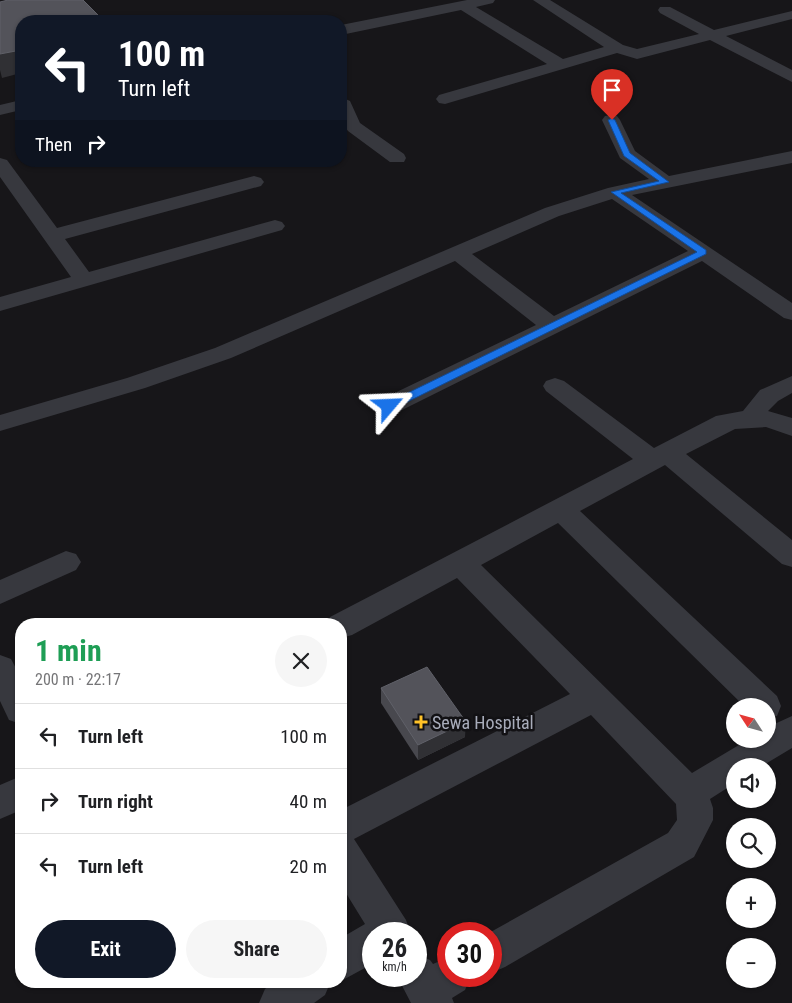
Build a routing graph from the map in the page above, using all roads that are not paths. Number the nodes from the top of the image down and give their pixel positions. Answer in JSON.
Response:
{"nodes":[{"id":1,"x":488,"y":0,"type":"edge"},
{"id":2,"x":540,"y":0,"type":"edge"},
{"id":3,"x":463,"y":5,"type":"junction"},
{"id":4,"x":789,"y":8,"type":"edge"},
{"id":5,"x":665,"y":10,"type":"dead end"},
{"id":6,"x":347,"y":29,"type":"edge"},
{"id":7,"x":715,"y":34,"type":"junction"},
{"id":8,"x":617,"y":48,"type":"junction"},
{"id":9,"x":561,"y":65,"type":"junction"},
{"id":10,"x":792,"y":77,"type":"edge"},
{"id":11,"x":445,"y":100,"type":"dead end"},
{"id":12,"x":15,"y":106,"type":"edge"},
{"id":13,"x":347,"y":108,"type":"edge"},
{"id":14,"x":0,"y":110,"type":"edge"},
{"id":15,"x":612,"y":120,"type":"dead end"},
{"id":16,"x":792,"y":156,"type":"edge"},
{"id":17,"x":397,"y":158,"type":"dead end"},
{"id":18,"x":0,"y":164,"type":"edge"},
{"id":19,"x":254,"y":182,"type":"dead end"},
{"id":20,"x":665,"y":182,"type":"junction"},
{"id":21,"x":615,"y":192,"type":"junction"},
{"id":22,"x":275,"y":226,"type":"dead end"},
{"id":23,"x":52,"y":236,"type":"junction"},
{"id":24,"x":458,"y":252,"type":"junction"},
{"id":25,"x":703,"y":252,"type":"junction"},
{"id":26,"x":84,"y":280,"type":"junction"},
{"id":27,"x":0,"y":304,"type":"edge"},
{"id":28,"x":792,"y":313,"type":"edge"},
{"id":29,"x":552,"y":326,"type":"junction"},
{"id":30,"x":792,"y":384,"type":"edge"},
{"id":31,"x":555,"y":386,"type":"dead end"},
{"id":32,"x":389,"y":406,"type":"dead end"},
{"id":33,"x":753,"y":416,"type":"junction"},
{"id":34,"x":0,"y":422,"type":"edge"},
{"id":35,"x":792,"y":428,"type":"edge"},
{"id":36,"x":660,"y":457,"type":"junction"},
{"id":37,"x":562,"y":510,"type":"junction"},
{"id":38,"x":792,"y":556,"type":"edge"},
{"id":39,"x":66,"y":562,"type":"dead end"},
{"id":40,"x":461,"y":563,"type":"junction"},
{"id":41,"x":0,"y":594,"type":"edge"},
{"id":42,"x":347,"y":623,"type":"edge"},
{"id":43,"x":0,"y":668,"type":"edge"},
{"id":44,"x":15,"y":698,"type":"edge"},
{"id":45,"x":594,"y":698,"type":"junction"},
{"id":46,"x":781,"y":721,"type":"edge"},
{"id":47,"x":688,"y":792,"type":"junction"},
{"id":48,"x":15,"y":795,"type":"edge"},
{"id":49,"x":0,"y":803,"type":"edge"},
{"id":50,"x":347,"y":825,"type":"edge"},
{"id":51,"x":347,"y":863,"type":"edge"},
{"id":52,"x":378,"y":922,"type":"edge"},
{"id":53,"x":502,"y":947,"type":"edge"},
{"id":54,"x":362,"y":948,"type":"edge"},
{"id":55,"x":347,"y":957,"type":"edge"},
{"id":56,"x":302,"y":988,"type":"edge"},
{"id":57,"x":279,"y":1003,"type":"edge"}],
"edges":[{"from":1,"to":3,"type":"street"},
{"from":2,"to":8,"type":"street"},
{"from":3,"to":6,"type":"street"},
{"from":3,"to":9,"type":"street"},
{"from":4,"to":7,"type":"street"},
{"from":5,"to":7,"type":"street"},
{"from":7,"to":8,"type":"street"},
{"from":7,"to":10,"type":"street"},
{"from":8,"to":9,"type":"street"},
{"from":9,"to":11,"type":"street"},
{"from":12,"to":14,"type":"street"},
{"from":13,"to":17,"type":"street"},
{"from":15,"to":20,"type":"street"},
{"from":16,"to":20,"type":"street"},
{"from":18,"to":23,"type":"street"},
{"from":19,"to":23,"type":"street"},
{"from":20,"to":21,"type":"street"},
{"from":21,"to":24,"type":"street"},
{"from":21,"to":25,"type":"street"},
{"from":22,"to":26,"type":"street"},
{"from":23,"to":26,"type":"street"},
{"from":24,"to":29,"type":"street"},
{"from":24,"to":34,"type":"street"},
{"from":25,"to":28,"type":"street"},
{"from":25,"to":29,"type":"street"},
{"from":26,"to":27,"type":"street"},
{"from":29,"to":32,"type":"street"},
{"from":30,"to":33,"type":"street"},
{"from":31,"to":36,"type":"street"},
{"from":33,"to":35,"type":"street"},
{"from":33,"to":36,"type":"street"},
{"from":36,"to":37,"type":"street"},
{"from":36,"to":38,"type":"street"},
{"from":37,"to":40,"type":"street"},
{"from":37,"to":46,"type":"street"},
{"from":39,"to":41,"type":"street"},
{"from":40,"to":42,"type":"street"},
{"from":40,"to":45,"type":"street"},
{"from":43,"to":44,"type":"street"},
{"from":45,"to":47,"type":"street"},
{"from":45,"to":50,"type":"street"},
{"from":46,"to":47,"type":"street"},
{"from":47,"to":53,"type":"street"},
{"from":48,"to":49,"type":"street"},
{"from":51,"to":52,"type":"street"},
{"from":54,"to":55,"type":"street"},
{"from":56,"to":57,"type":"street"}]}
